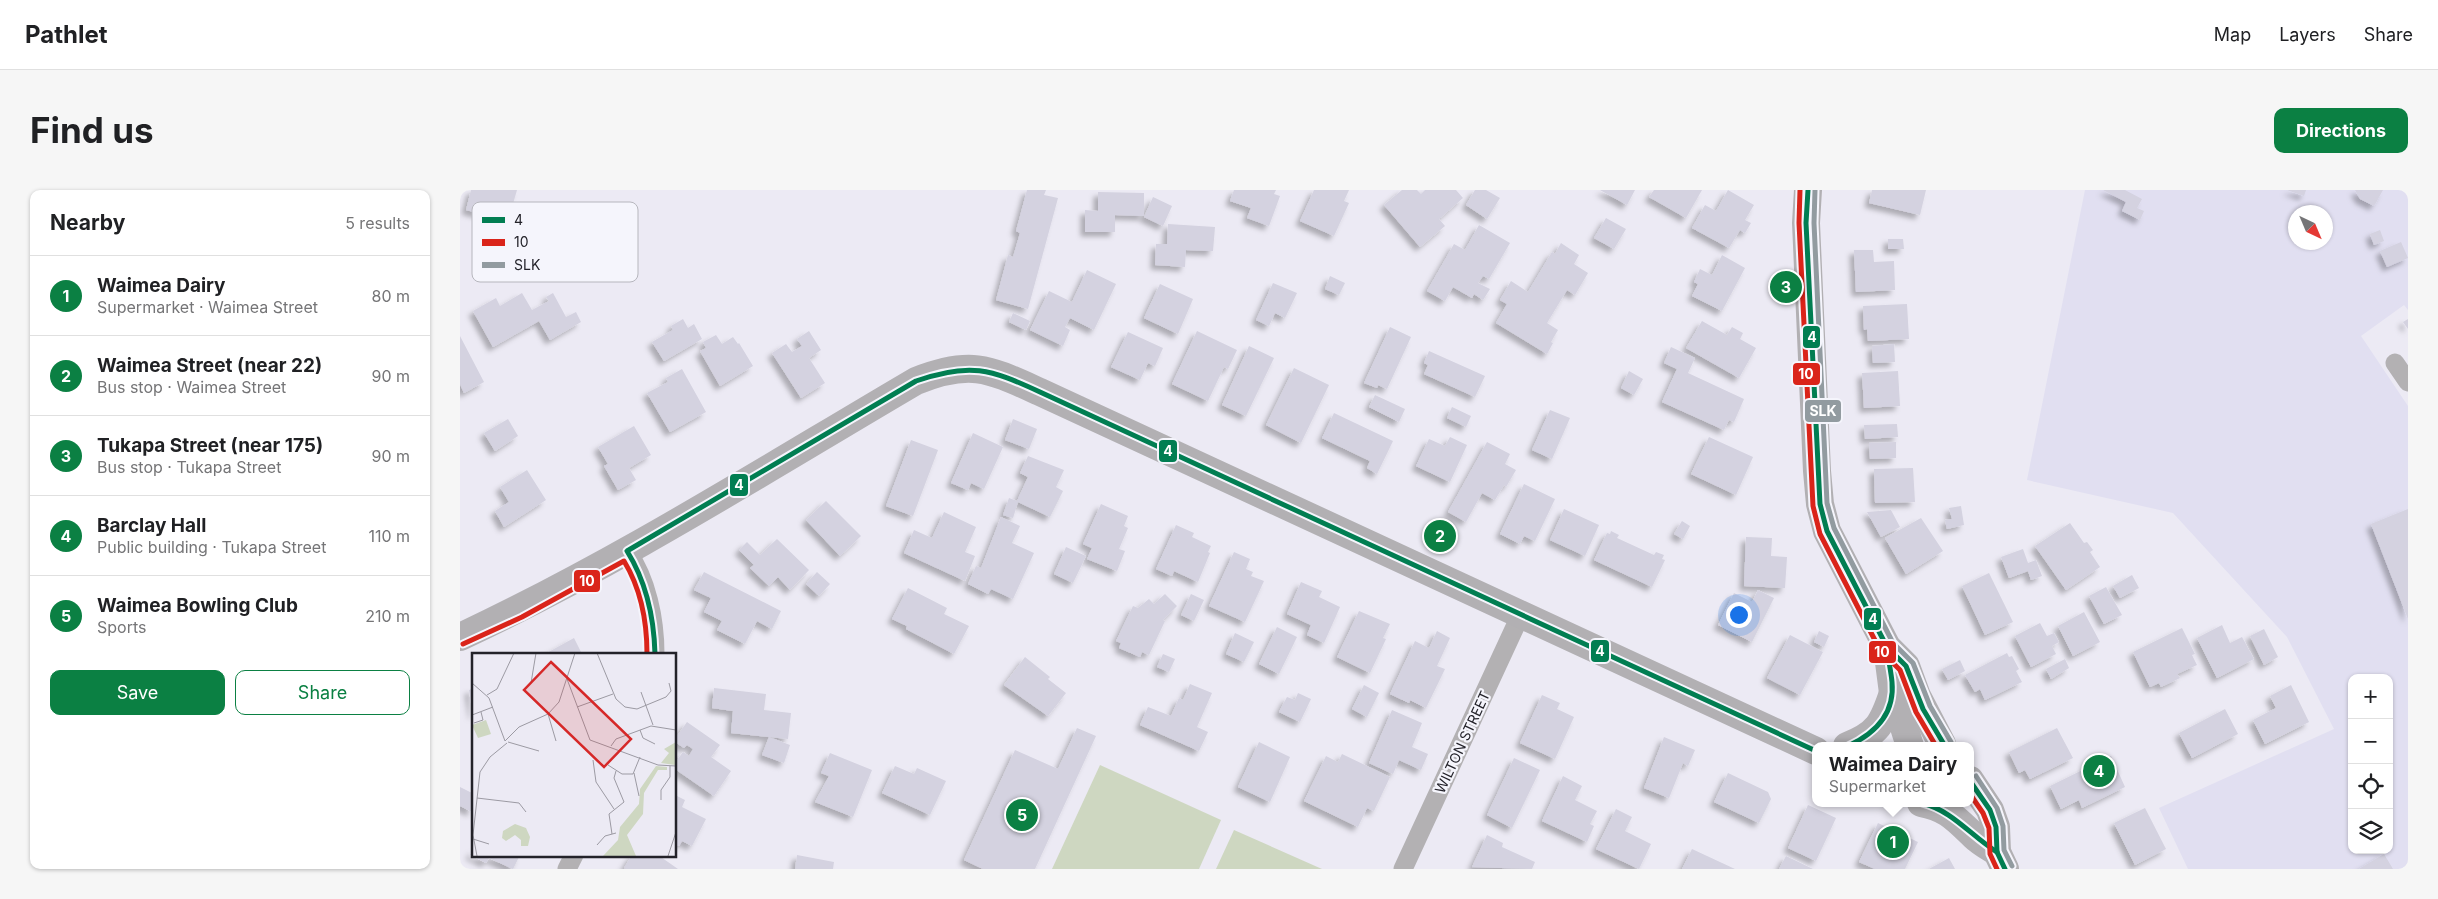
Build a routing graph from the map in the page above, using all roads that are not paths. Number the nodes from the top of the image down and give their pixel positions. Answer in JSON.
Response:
{"nodes":[{"id":1,"x":1808,"y":190,"type":"edge"},
{"id":2,"x":2395,"y":363,"type":"dead end"},
{"id":3,"x":2408,"y":382,"type":"edge"},
{"id":4,"x":627,"y":551,"type":"junction"},
{"id":5,"x":1521,"y":614,"type":"junction"},
{"id":6,"x":460,"y":637,"type":"edge"},
{"id":7,"x":1887,"y":647,"type":"junction"},
{"id":8,"x":655,"y":653,"type":"edge"},
{"id":9,"x":1893,"y":692,"type":"junction"},
{"id":10,"x":1857,"y":742,"type":"edge"},
{"id":11,"x":1909,"y":742,"type":"edge"},
{"id":12,"x":1933,"y":742,"type":"edge"},
{"id":13,"x":1812,"y":748,"type":"edge"},
{"id":14,"x":1974,"y":786,"type":"edge"},
{"id":15,"x":1937,"y":807,"type":"edge"},
{"id":16,"x":574,"y":856,"type":"edge"},
{"id":17,"x":2001,"y":861,"type":"edge"},
{"id":18,"x":567,"y":869,"type":"edge"},
{"id":19,"x":1403,"y":869,"type":"edge"}],
"edges":[{"from":1,"to":7,"type":"main road"},
{"from":2,"to":3,"type":"street"},
{"from":4,"to":5,"type":"main road"},
{"from":4,"to":6,"type":"main road"},
{"from":4,"to":8,"type":"street"},
{"from":5,"to":13,"type":"main road"},
{"from":5,"to":19,"type":"street","name":"WILTON STREET"},
{"from":7,"to":9,"type":"main road"},
{"from":7,"to":12,"type":"main road"},
{"from":9,"to":10,"type":"main road"},
{"from":9,"to":11,"type":"main road"},
{"from":14,"to":17,"type":"main road"},
{"from":15,"to":17,"type":"main road"},
{"from":16,"to":18,"type":"street"}]}
